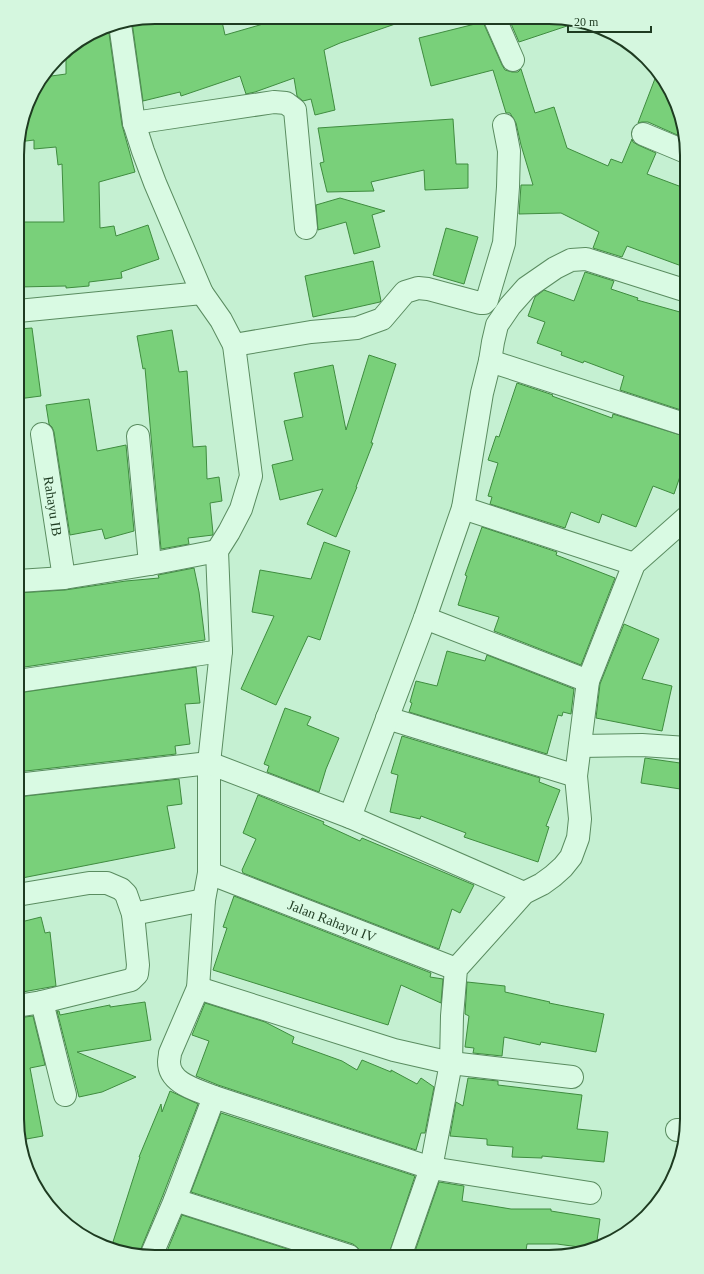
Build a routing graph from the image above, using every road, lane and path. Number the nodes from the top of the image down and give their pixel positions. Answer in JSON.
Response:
{"nodes":[{"id":1,"x":497,"y":24,"type":"edge"},
{"id":2,"x":121,"y":28,"type":"edge"},
{"id":3,"x":513,"y":60,"type":"dead end"},
{"id":4,"x":134,"y":123,"type":"junction"},
{"id":5,"x":504,"y":125,"type":"dead end"},
{"id":6,"x":643,"y":134,"type":"dead end"},
{"id":7,"x":680,"y":149,"type":"edge"},
{"id":8,"x":306,"y":228,"type":"dead end"},
{"id":9,"x":680,"y":289,"type":"edge"},
{"id":10,"x":202,"y":293,"type":"junction"},
{"id":11,"x":24,"y":310,"type":"edge"},
{"id":12,"x":234,"y":345,"type":"junction"},
{"id":13,"x":490,"y":361,"type":"junction"},
{"id":14,"x":680,"y":423,"type":"edge"},
{"id":15,"x":42,"y":434,"type":"dead end"},
{"id":16,"x":138,"y":436,"type":"dead end"},
{"id":17,"x":463,"y":508,"type":"junction"},
{"id":18,"x":680,"y":523,"type":"edge"},
{"id":19,"x":217,"y":551,"type":"junction"},
{"id":20,"x":150,"y":564,"type":"junction"},
{"id":21,"x":634,"y":564,"type":"junction"},
{"id":22,"x":64,"y":578,"type":"junction"},
{"id":23,"x":24,"y":581,"type":"edge"},
{"id":24,"x":425,"y":618,"type":"junction"},
{"id":25,"x":221,"y":651,"type":"junction"},
{"id":26,"x":24,"y":680,"type":"edge"},
{"id":27,"x":588,"y":681,"type":"junction"},
{"id":28,"x":387,"y":718,"type":"junction"},
{"id":29,"x":580,"y":746,"type":"junction"},
{"id":30,"x":680,"y":748,"type":"edge"},
{"id":31,"x":209,"y":763,"type":"junction"},
{"id":32,"x":576,"y":776,"type":"junction"},
{"id":33,"x":24,"y":784,"type":"edge"},
{"id":34,"x":350,"y":817,"type":"junction"},
{"id":35,"x":209,"y":873,"type":"junction"},
{"id":36,"x":524,"y":893,"type":"junction"},
{"id":37,"x":24,"y":894,"type":"edge"},
{"id":38,"x":204,"y":900,"type":"junction"},
{"id":39,"x":132,"y":914,"type":"junction"},
{"id":40,"x":456,"y":968,"type":"junction"},
{"id":41,"x":198,"y":988,"type":"junction"},
{"id":42,"x":42,"y":1002,"type":"junction"},
{"id":43,"x":24,"y":1005,"type":"edge"},
{"id":44,"x":451,"y":1063,"type":"junction"},
{"id":45,"x":572,"y":1077,"type":"dead end"},
{"id":46,"x":65,"y":1096,"type":"dead end"},
{"id":47,"x":214,"y":1097,"type":"junction"},
{"id":48,"x":431,"y":1168,"type":"junction"},
{"id":49,"x":590,"y":1194,"type":"dead end"},
{"id":50,"x":175,"y":1200,"type":"junction"},
{"id":51,"x":154,"y":1250,"type":"edge"},
{"id":52,"x":330,"y":1250,"type":"edge"},
{"id":53,"x":402,"y":1250,"type":"edge"}],
"edges":[{"from":1,"to":3,"type":"street"},
{"from":2,"to":4,"type":"street"},
{"from":4,"to":8,"type":"street"},
{"from":4,"to":10,"type":"street"},
{"from":5,"to":12,"type":"street"},
{"from":6,"to":7,"type":"street"},
{"from":9,"to":13,"type":"street"},
{"from":10,"to":11,"type":"street"},
{"from":10,"to":12,"type":"street"},
{"from":12,"to":19,"type":"street"},
{"from":13,"to":14,"type":"street"},
{"from":13,"to":17,"type":"street"},
{"from":15,"to":22,"type":"street","name":"Rahayu IB"},
{"from":16,"to":20,"type":"street"},
{"from":17,"to":21,"type":"street"},
{"from":17,"to":24,"type":"street"},
{"from":18,"to":21,"type":"street"},
{"from":19,"to":20,"type":"street"},
{"from":19,"to":25,"type":"street"},
{"from":20,"to":22,"type":"street"},
{"from":21,"to":27,"type":"street"},
{"from":22,"to":23,"type":"street"},
{"from":24,"to":27,"type":"street"},
{"from":24,"to":28,"type":"street"},
{"from":25,"to":26,"type":"street"},
{"from":25,"to":31,"type":"street"},
{"from":27,"to":29,"type":"street"},
{"from":28,"to":32,"type":"street"},
{"from":28,"to":34,"type":"street"},
{"from":29,"to":30,"type":"street"},
{"from":29,"to":32,"type":"street"},
{"from":31,"to":33,"type":"street"},
{"from":31,"to":34,"type":"street"},
{"from":31,"to":35,"type":"street"},
{"from":32,"to":36,"type":"street"},
{"from":34,"to":36,"type":"street"},
{"from":35,"to":38,"type":"street"},
{"from":35,"to":40,"type":"street","name":"Jalan Rahayu IV"},
{"from":36,"to":40,"type":"street"},
{"from":37,"to":39,"type":"street"},
{"from":38,"to":39,"type":"street"},
{"from":38,"to":41,"type":"street"},
{"from":39,"to":42,"type":"street"},
{"from":40,"to":44,"type":"street"},
{"from":41,"to":44,"type":"street"},
{"from":41,"to":47,"type":"street"},
{"from":42,"to":43,"type":"street"},
{"from":42,"to":46,"type":"street"},
{"from":44,"to":45,"type":"street"},
{"from":44,"to":48,"type":"street"},
{"from":47,"to":48,"type":"street"},
{"from":47,"to":50,"type":"street"},
{"from":48,"to":49,"type":"street"},
{"from":48,"to":53,"type":"street"},
{"from":50,"to":51,"type":"street"},
{"from":50,"to":52,"type":"street"}]}
